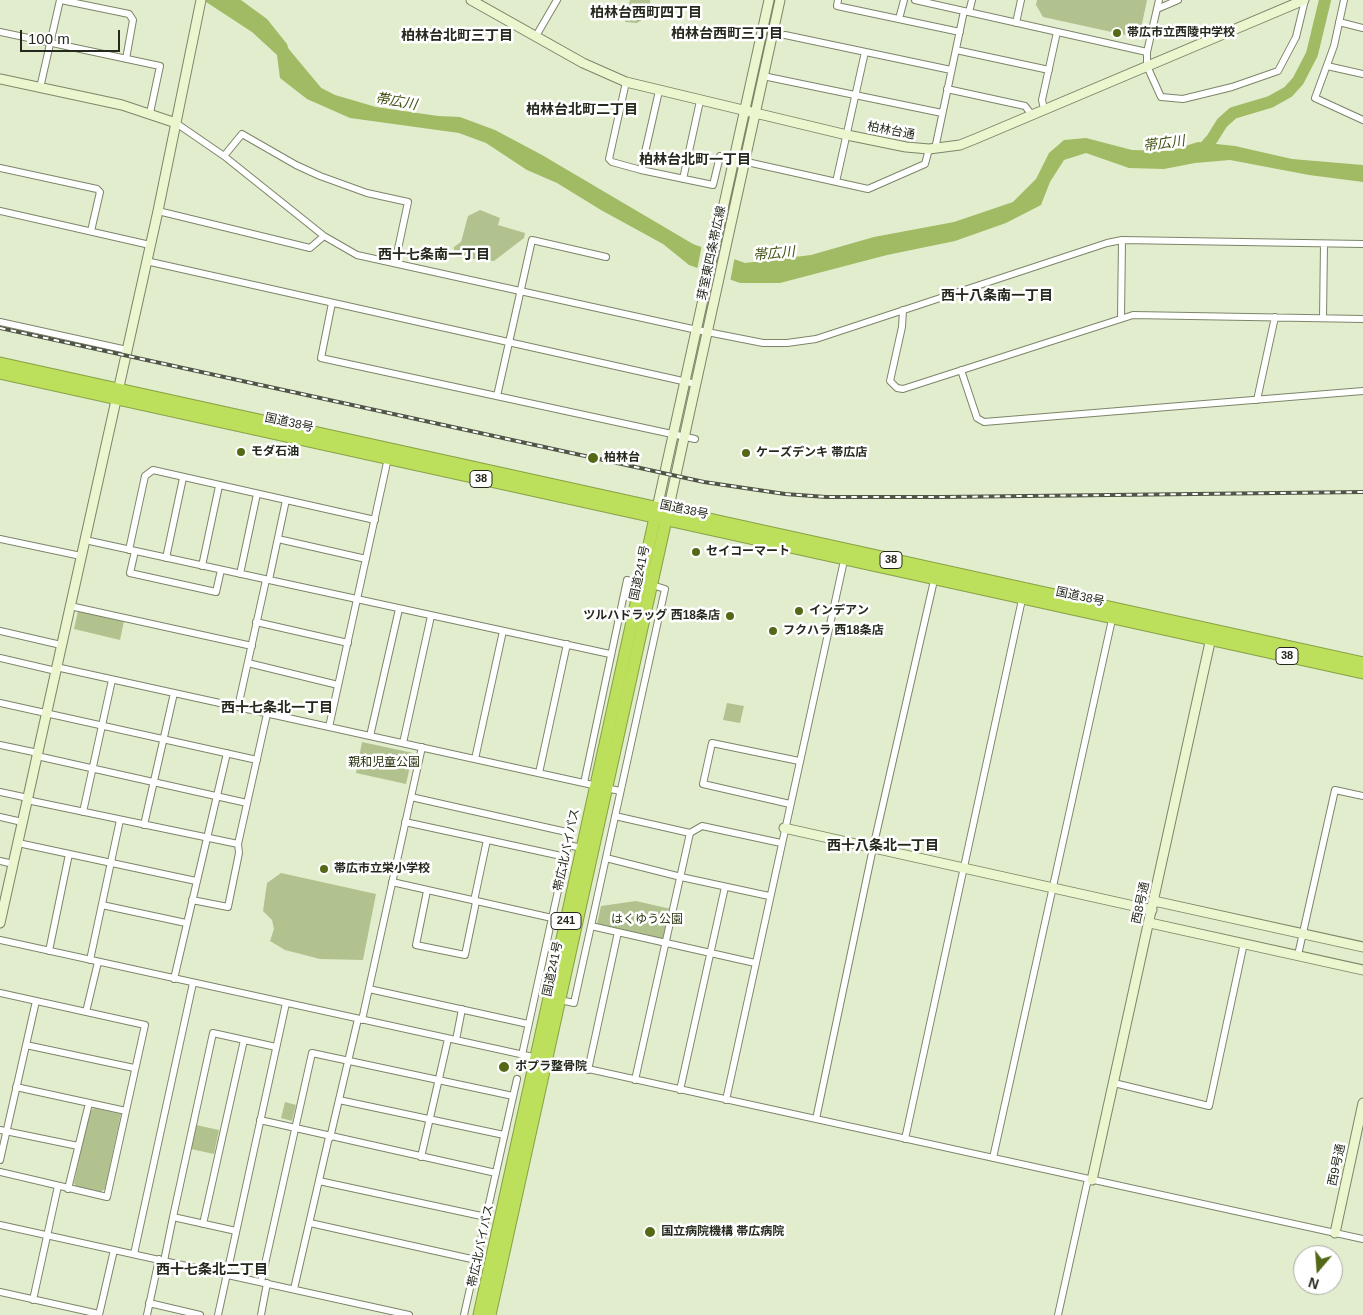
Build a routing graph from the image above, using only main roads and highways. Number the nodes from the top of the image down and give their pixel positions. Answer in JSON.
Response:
{"nodes":[{"id":1,"x":0,"y":363,"type":"edge"},
{"id":2,"x":0,"y":373,"type":"edge"},
{"id":3,"x":117,"y":394,"type":"junction"},
{"id":4,"x":662,"y":514,"type":"junction"},
{"id":5,"x":1211,"y":635,"type":"junction"},
{"id":6,"x":1363,"y":663,"type":"edge"},
{"id":7,"x":1363,"y":673,"type":"edge"},
{"id":8,"x":601,"y":786,"type":"junction"},
{"id":9,"x":541,"y":1059,"type":"junction"},
{"id":10,"x":480,"y":1315,"type":"edge"},
{"id":11,"x":490,"y":1315,"type":"edge"}],
"edges":[{"from":1,"to":3,"type":"highway","name":"国道38号","number":"38"},
{"from":2,"to":3,"type":"highway","name":"国道38号","number":"38"},
{"from":3,"to":4,"type":"highway","name":"国道38号","number":"38"},
{"from":4,"to":5,"type":"highway","name":"国道38号","number":"38"},
{"from":4,"to":8,"type":"highway","name":"国道241号","number":"241"},
{"from":5,"to":6,"type":"highway","name":"国道38号","number":"38"},
{"from":5,"to":7,"type":"highway","name":"国道38号","number":"38"},
{"from":8,"to":9,"type":"highway","name":"帯広北バイパス","number":"241"},
{"from":8,"to":9,"type":"highway","name":"国道241号","number":"241"},
{"from":9,"to":10,"type":"highway","name":"帯広北バイパス","number":"241"},
{"from":9,"to":11,"type":"highway","name":"国道241号","number":"241"}]}
